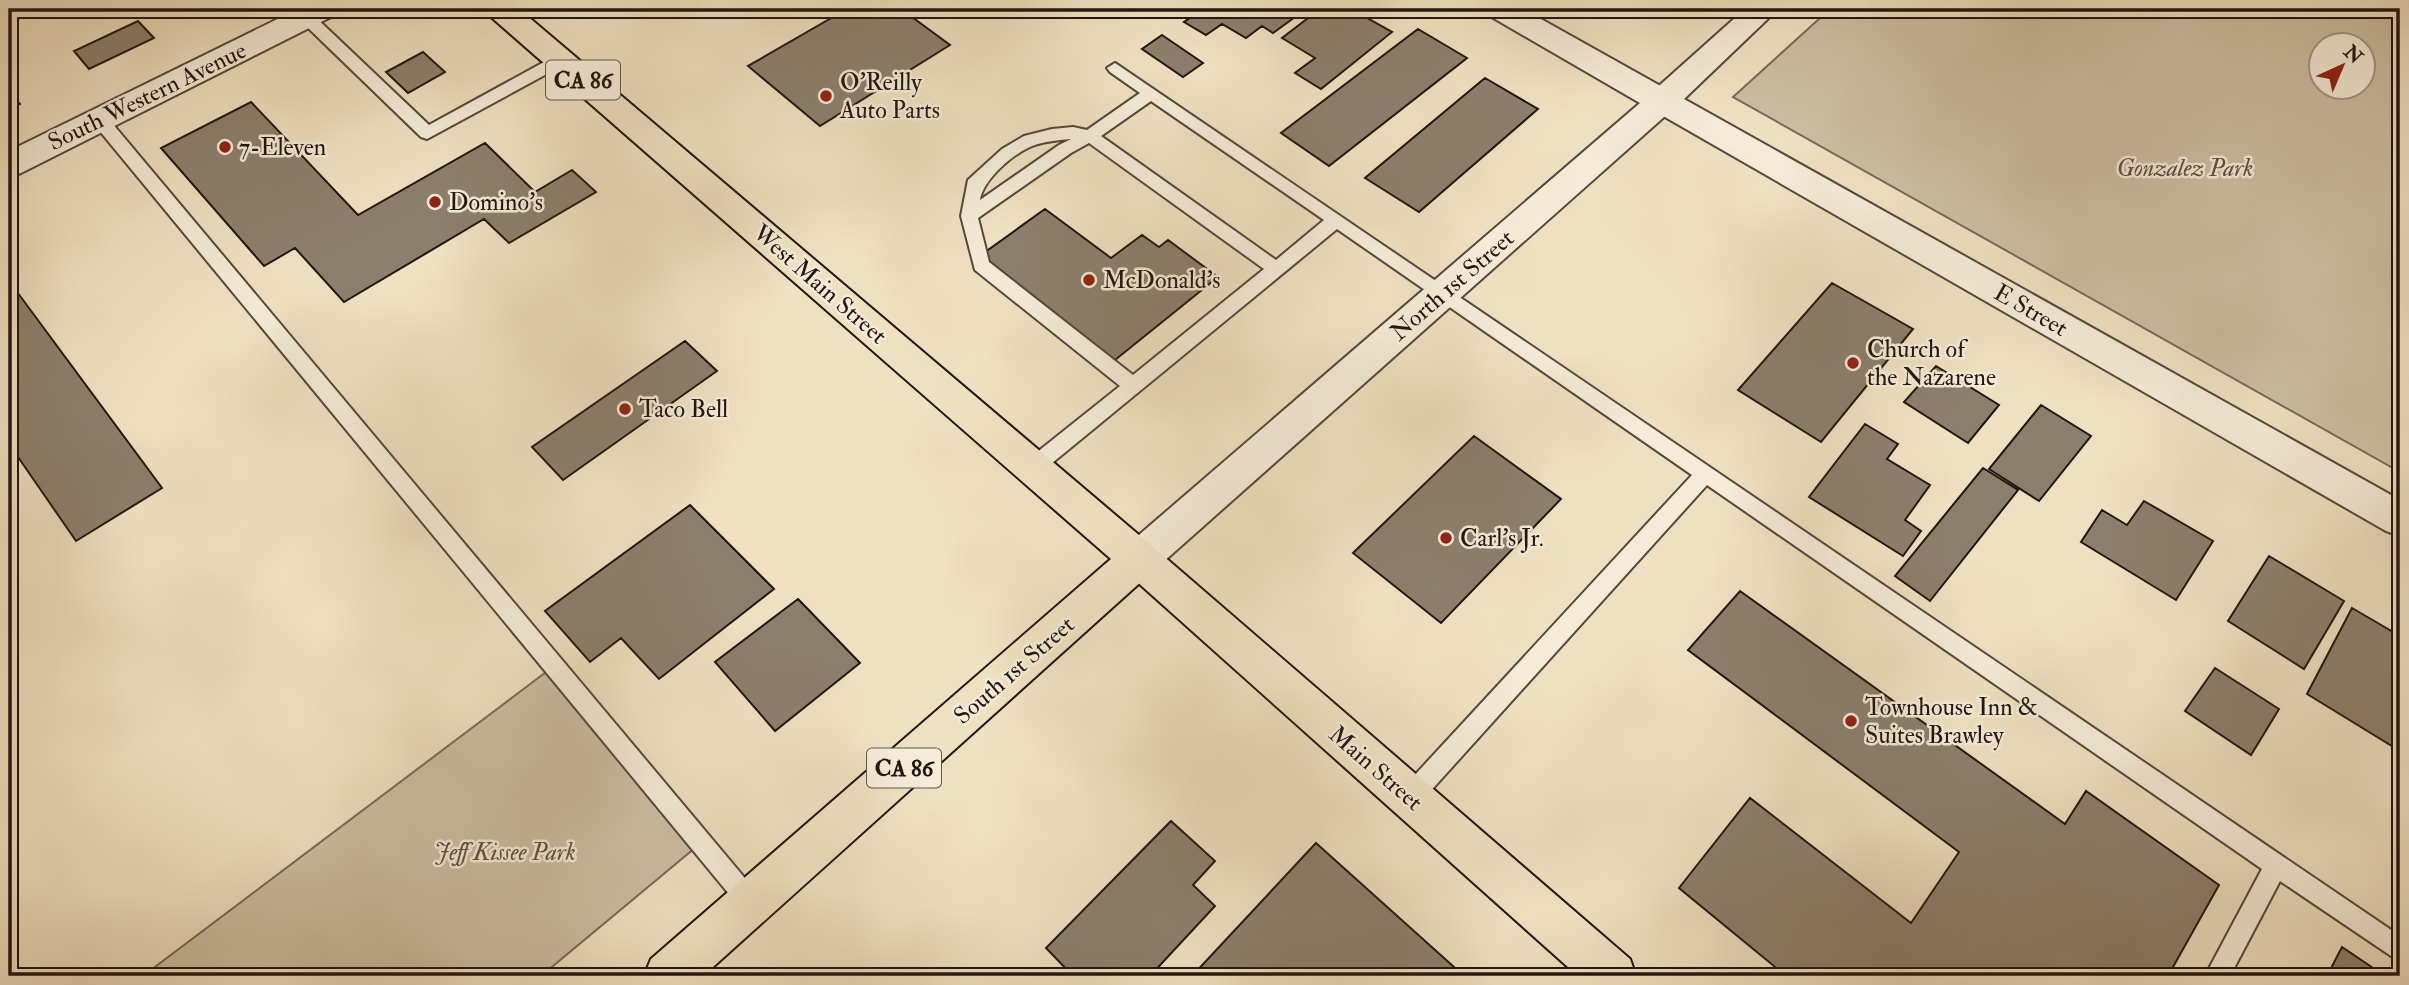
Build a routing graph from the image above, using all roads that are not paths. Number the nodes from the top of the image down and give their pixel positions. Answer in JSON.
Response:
{"nodes":[{"id":1,"x":501,"y":9,"type":"edge"},
{"id":2,"x":1501,"y":9,"type":"edge"},
{"id":3,"x":1763,"y":9,"type":"edge"},
{"id":4,"x":314,"y":13,"type":"edge"},
{"id":5,"x":559,"y":60,"type":"junction"},
{"id":6,"x":1115,"y":68,"type":"dead end"},
{"id":7,"x":1151,"y":93,"type":"junction"},
{"id":8,"x":1662,"y":100,"type":"junction"},
{"id":9,"x":100,"y":120,"type":"junction"},
{"id":10,"x":1090,"y":136,"type":"junction"},
{"id":11,"x":9,"y":165,"type":"edge"},
{"id":12,"x":969,"y":216,"type":"junction"},
{"id":13,"x":1336,"y":220,"type":"junction"},
{"id":14,"x":1276,"y":269,"type":"junction"},
{"id":15,"x":1443,"y":293,"type":"junction"},
{"id":16,"x":1132,"y":385,"type":"junction"},
{"id":17,"x":1033,"y":467,"type":"junction"},
{"id":18,"x":1705,"y":474,"type":"junction"},
{"id":19,"x":2400,"y":519,"type":"edge"},
{"id":20,"x":1139,"y":559,"type":"junction"},
{"id":21,"x":1409,"y":798,"type":"junction"},
{"id":22,"x":2276,"y":866,"type":"junction"},
{"id":23,"x":751,"y":902,"type":"junction"},
{"id":24,"x":2400,"y":950,"type":"edge"},
{"id":25,"x":668,"y":976,"type":"edge"},
{"id":26,"x":1613,"y":976,"type":"edge"},
{"id":27,"x":2217,"y":976,"type":"edge"}],
"edges":[{"from":1,"to":5,"type":"main road","name":"West Main Street","number":"CA 86"},
{"from":2,"to":8,"type":"street","name":"E Street"},
{"from":3,"to":8,"type":"street","name":"North 1st Street"},
{"from":4,"to":5,"type":"lane"},
{"from":4,"to":9,"type":"street","name":"South Western Avenue"},
{"from":5,"to":17,"type":"main road","name":"West Main Street","number":"CA 86"},
{"from":6,"to":7,"type":"lane"},
{"from":7,"to":10,"type":"lane"},
{"from":7,"to":13,"type":"lane"},
{"from":8,"to":15,"type":"street","name":"North 1st Street"},
{"from":8,"to":19,"type":"street","name":"E Street"},
{"from":9,"to":11,"type":"street","name":"South Western Avenue"},
{"from":9,"to":23,"type":"lane"},
{"from":10,"to":12,"type":"lane"},
{"from":10,"to":12,"type":"lane"},
{"from":10,"to":14,"type":"lane"},
{"from":12,"to":16,"type":"lane"},
{"from":13,"to":14,"type":"lane"},
{"from":13,"to":15,"type":"lane"},
{"from":14,"to":16,"type":"lane"},
{"from":15,"to":18,"type":"lane"},
{"from":15,"to":20,"type":"street","name":"North 1st Street"},
{"from":16,"to":17,"type":"lane"},
{"from":17,"to":20,"type":"main road","name":"West Main Street","number":"CA 86"},
{"from":18,"to":21,"type":"lane"},
{"from":18,"to":22,"type":"lane"},
{"from":20,"to":21,"type":"main road","name":"Main Street"},
{"from":20,"to":23,"type":"main road","name":"South 1st Street","number":"CA 86"},
{"from":21,"to":26,"type":"main road","name":"Main Street"},
{"from":22,"to":24,"type":"lane"},
{"from":22,"to":27,"type":"lane"},
{"from":23,"to":25,"type":"main road","name":"South 1st Street","number":"CA 86"}]}
